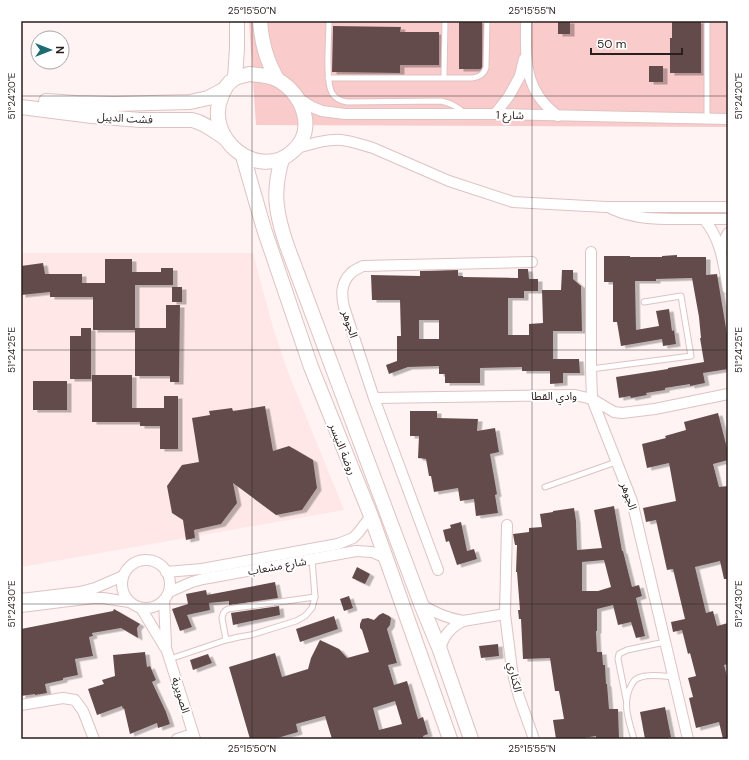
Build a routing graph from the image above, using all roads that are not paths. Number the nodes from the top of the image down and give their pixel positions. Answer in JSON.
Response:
{"nodes":[{"id":1,"x":237,"y":21,"type":"edge"},
{"id":2,"x":260,"y":21,"type":"edge"},
{"id":3,"x":329,"y":21,"type":"edge"},
{"id":4,"x":445,"y":21,"type":"edge"},
{"id":5,"x":487,"y":21,"type":"edge"},
{"id":6,"x":526,"y":21,"type":"edge"},
{"id":7,"x":707,"y":21,"type":"edge"},
{"id":8,"x":526,"y":54,"type":"junction"},
{"id":9,"x":444,"y":77,"type":"junction"},
{"id":10,"x":235,"y":78,"type":"junction"},
{"id":11,"x":328,"y":78,"type":"junction"},
{"id":12,"x":277,"y":79,"type":"junction"},
{"id":13,"x":225,"y":89,"type":"junction"},
{"id":14,"x":296,"y":96,"type":"junction"},
{"id":15,"x":21,"y":98,"type":"edge"},
{"id":16,"x":21,"y":107,"type":"edge"},
{"id":17,"x":465,"y":114,"type":"junction"},
{"id":18,"x":495,"y":114,"type":"junction"},
{"id":19,"x":558,"y":116,"type":"junction"},
{"id":20,"x":707,"y":119,"type":"junction"},
{"id":21,"x":728,"y":119,"type":"edge"},
{"id":22,"x":225,"y":138,"type":"junction"},
{"id":23,"x":297,"y":148,"type":"junction"},
{"id":24,"x":243,"y":156,"type":"junction"},
{"id":25,"x":282,"y":159,"type":"junction"},
{"id":26,"x":606,"y":207,"type":"junction"},
{"id":27,"x":728,"y":207,"type":"edge"},
{"id":28,"x":704,"y":219,"type":"junction"},
{"id":29,"x":728,"y":219,"type":"edge"},
{"id":30,"x":728,"y":233,"type":"edge"},
{"id":31,"x":591,"y":252,"type":"dead end"},
{"id":32,"x":721,"y":252,"type":"junction"},
{"id":33,"x":532,"y":262,"type":"dead end"},
{"id":34,"x":728,"y":289,"type":"edge"},
{"id":35,"x":644,"y":302,"type":"dead end"},
{"id":36,"x":591,"y":369,"type":"junction"},
{"id":37,"x":728,"y":394,"type":"edge"},
{"id":38,"x":374,"y":398,"type":"junction"},
{"id":39,"x":592,"y":399,"type":"junction"},
{"id":40,"x":616,"y":462,"type":"junction"},
{"id":41,"x":545,"y":487,"type":"dead end"},
{"id":42,"x":371,"y":516,"type":"junction"},
{"id":43,"x":507,"y":525,"type":"dead end"},
{"id":44,"x":386,"y":558,"type":"junction"},
{"id":45,"x":312,"y":559,"type":"junction"},
{"id":46,"x":438,"y":570,"type":"dead end"},
{"id":47,"x":166,"y":572,"type":"junction"},
{"id":48,"x":123,"y":576,"type":"junction"},
{"id":49,"x":166,"y":596,"type":"junction"},
{"id":50,"x":315,"y":597,"type":"junction"},
{"id":51,"x":21,"y":599,"type":"edge"},
{"id":52,"x":129,"y":602,"type":"junction"},
{"id":53,"x":421,"y":604,"type":"junction"},
{"id":54,"x":21,"y":607,"type":"edge"},
{"id":55,"x":142,"y":608,"type":"junction"},
{"id":56,"x":505,"y":614,"type":"junction"},
{"id":57,"x":462,"y":621,"type":"junction"},
{"id":58,"x":226,"y":640,"type":"junction"},
{"id":59,"x":665,"y":642,"type":"junction"},
{"id":60,"x":440,"y":650,"type":"junction"},
{"id":61,"x":168,"y":655,"type":"junction"},
{"id":62,"x":673,"y":677,"type":"junction"},
{"id":63,"x":626,"y":699,"type":"junction"},
{"id":64,"x":21,"y":705,"type":"edge"},
{"id":65,"x":194,"y":736,"type":"edge"},
{"id":66,"x":94,"y":739,"type":"edge"},
{"id":67,"x":177,"y":739,"type":"edge"},
{"id":68,"x":450,"y":739,"type":"edge"},
{"id":69,"x":471,"y":739,"type":"edge"},
{"id":70,"x":534,"y":739,"type":"edge"},
{"id":71,"x":634,"y":739,"type":"edge"},
{"id":72,"x":688,"y":739,"type":"edge"}],
"edges":[{"from":1,"to":10,"type":"street"},
{"from":2,"to":12,"type":"street"},
{"from":3,"to":11,"type":"lane"},
{"from":4,"to":9,"type":"lane"},
{"from":5,"to":9,"type":"lane"},
{"from":6,"to":8,"type":"street"},
{"from":7,"to":20,"type":"lane"},
{"from":8,"to":18,"type":"street"},
{"from":8,"to":19,"type":"street"},
{"from":9,"to":11,"type":"lane"},
{"from":10,"to":12,"type":"street"},
{"from":10,"to":13,"type":"street"},
{"from":11,"to":17,"type":"lane"},
{"from":12,"to":14,"type":"street"},
{"from":13,"to":15,"type":"street","name":"فشت الديبل"},
{"from":13,"to":22,"type":"street"},
{"from":14,"to":17,"type":"street","name":"شارع 1"},
{"from":14,"to":23,"type":"street"},
{"from":16,"to":22,"type":"street","name":"فشت الديبل"},
{"from":17,"to":18,"type":"street","name":"شارع 1"},
{"from":18,"to":19,"type":"street","name":"شارع 1"},
{"from":19,"to":20,"type":"street","name":"شارع 1"},
{"from":20,"to":21,"type":"street","name":"شارع 1"},
{"from":22,"to":24,"type":"street"},
{"from":23,"to":25,"type":"street"},
{"from":23,"to":26,"type":"street"},
{"from":24,"to":25,"type":"street"},
{"from":24,"to":42,"type":"street","name":"روضة النيسر"},
{"from":25,"to":53,"type":"street","name":"روضة النيسر"},
{"from":26,"to":27,"type":"street"},
{"from":26,"to":28,"type":"street"},
{"from":28,"to":29,"type":"street"},
{"from":28,"to":32,"type":"street"},
{"from":30,"to":32,"type":"street"},
{"from":31,"to":36,"type":"street","name":"الجوهر"},
{"from":32,"to":34,"type":"street"},
{"from":33,"to":38,"type":"street","name":"الجوهر"},
{"from":35,"to":36,"type":"lane"},
{"from":36,"to":39,"type":"street","name":"الجوهر"},
{"from":37,"to":39,"type":"street","name":"وادي القطا"},
{"from":38,"to":39,"type":"street","name":"وادي القطا"},
{"from":38,"to":46,"type":"street","name":"الجوهر"},
{"from":39,"to":40,"type":"street","name":"الجوهر"},
{"from":40,"to":41,"type":"lane"},
{"from":40,"to":59,"type":"street","name":"الجوهر"},
{"from":42,"to":44,"type":"street","name":"روضة النيسر"},
{"from":42,"to":47,"type":"street","name":"شارع مشعاب"},
{"from":43,"to":56,"type":"street","name":"الكناري"},
{"from":44,"to":45,"type":"street","name":"شارع مشعاب"},
{"from":44,"to":68,"type":"street","name":"روضة النيسر"},
{"from":45,"to":49,"type":"street","name":"شارع مشعاب"},
{"from":45,"to":50,"type":"lane"},
{"from":47,"to":48,"type":"street"},
{"from":47,"to":49,"type":"street"},
{"from":48,"to":51,"type":"street"},
{"from":48,"to":52,"type":"street"},
{"from":49,"to":55,"type":"street"},
{"from":49,"to":61,"type":"street","name":"الصويرية"},
{"from":50,"to":58,"type":"lane"},
{"from":50,"to":58,"type":"lane"},
{"from":52,"to":54,"type":"street"},
{"from":52,"to":55,"type":"street"},
{"from":53,"to":57,"type":"street"},
{"from":53,"to":60,"type":"street","name":"روضة النيسر"},
{"from":55,"to":61,"type":"street","name":"الصويرية"},
{"from":56,"to":57,"type":"street"},
{"from":56,"to":70,"type":"street","name":"الكناري"},
{"from":57,"to":60,"type":"street"},
{"from":58,"to":61,"type":"lane"},
{"from":59,"to":62,"type":"street","name":"الجوهر"},
{"from":59,"to":63,"type":"lane"},
{"from":60,"to":69,"type":"street","name":"روضة النيسر"},
{"from":61,"to":65,"type":"street","name":"الصويرية"},
{"from":62,"to":63,"type":"lane"},
{"from":62,"to":72,"type":"street","name":"الجوهر"},
{"from":63,"to":71,"type":"lane"},
{"from":64,"to":66,"type":"street"},
{"from":65,"to":67,"type":"street"}]}
